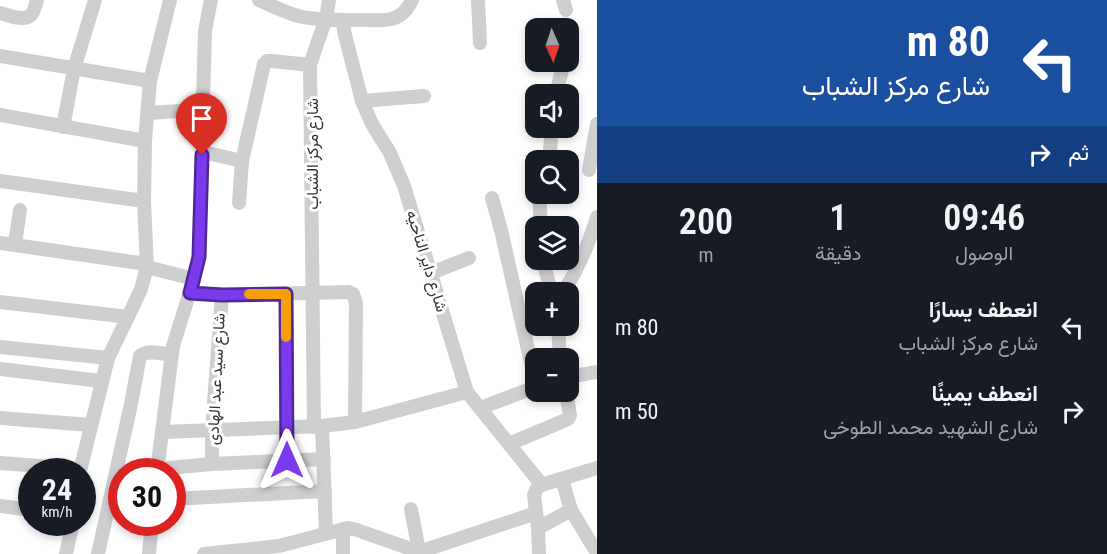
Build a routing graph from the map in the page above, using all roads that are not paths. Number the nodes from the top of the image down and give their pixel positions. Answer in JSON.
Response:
{"nodes":[{"id":1,"x":37,"y":0,"type":"edge"},
{"id":2,"x":95,"y":0,"type":"edge"},
{"id":3,"x":170,"y":0,"type":"edge"},
{"id":4,"x":212,"y":0,"type":"edge"},
{"id":5,"x":259,"y":0,"type":"edge"},
{"id":6,"x":329,"y":0,"type":"edge"},
{"id":7,"x":412,"y":0,"type":"edge"},
{"id":8,"x":478,"y":0,"type":"edge"},
{"id":9,"x":0,"y":13,"type":"edge"},
{"id":10,"x":326,"y":19,"type":"junction"},
{"id":11,"x":343,"y":20,"type":"junction"},
{"id":12,"x":480,"y":43,"type":"dead end"},
{"id":13,"x":0,"y":56,"type":"edge"},
{"id":14,"x":310,"y":65,"type":"junction"},
{"id":15,"x":74,"y":69,"type":"junction"},
{"id":16,"x":150,"y":81,"type":"junction"},
{"id":17,"x":424,"y":96,"type":"dead end"},
{"id":18,"x":362,"y":101,"type":"junction"},
{"id":19,"x":148,"y":113,"type":"junction"},
{"id":20,"x":0,"y":116,"type":"edge"},
{"id":21,"x":597,"y":124,"type":"edge"},
{"id":22,"x":63,"y":127,"type":"junction"},
{"id":23,"x":145,"y":141,"type":"junction"},
{"id":24,"x":242,"y":161,"type":"junction"},
{"id":25,"x":589,"y":170,"type":"dead end"},
{"id":26,"x":0,"y":181,"type":"edge"},
{"id":27,"x":492,"y":198,"type":"dead end"},
{"id":28,"x":144,"y":201,"type":"junction"},
{"id":29,"x":239,"y":203,"type":"dead end"},
{"id":30,"x":20,"y":210,"type":"dead end"},
{"id":31,"x":597,"y":217,"type":"edge"},
{"id":32,"x":0,"y":243,"type":"edge"},
{"id":33,"x":15,"y":244,"type":"junction"},
{"id":34,"x":469,"y":258,"type":"dead end"},
{"id":35,"x":147,"y":266,"type":"junction"},
{"id":36,"x":431,"y":273,"type":"junction"},
{"id":37,"x":194,"y":279,"type":"junction"},
{"id":38,"x":569,"y":282,"type":"edge"},
{"id":39,"x":314,"y":292,"type":"junction"},
{"id":40,"x":190,"y":293,"type":"junction"},
{"id":41,"x":286,"y":294,"type":"junction"},
{"id":42,"x":222,"y":295,"type":"junction"},
{"id":43,"x":0,"y":302,"type":"edge"},
{"id":44,"x":128,"y":317,"type":"junction"},
{"id":45,"x":0,"y":347,"type":"edge"},
{"id":46,"x":171,"y":355,"type":"junction"},
{"id":47,"x":108,"y":358,"type":"junction"},
{"id":48,"x":0,"y":369,"type":"edge"},
{"id":49,"x":597,"y":372,"type":"edge"},
{"id":50,"x":579,"y":374,"type":"edge"},
{"id":51,"x":102,"y":381,"type":"junction"},
{"id":52,"x":467,"y":392,"type":"junction"},
{"id":53,"x":568,"y":402,"type":"edge"},
{"id":54,"x":480,"y":408,"type":"junction"},
{"id":55,"x":0,"y":418,"type":"edge"},
{"id":56,"x":355,"y":422,"type":"junction"},
{"id":57,"x":91,"y":425,"type":"junction"},
{"id":58,"x":318,"y":426,"type":"junction"},
{"id":59,"x":287,"y":428,"type":"junction"},
{"id":60,"x":212,"y":430,"type":"junction"},
{"id":61,"x":162,"y":432,"type":"junction"},
{"id":62,"x":509,"y":444,"type":"junction"},
{"id":63,"x":83,"y":458,"type":"edge"},
{"id":64,"x":159,"y":458,"type":"edge"},
{"id":65,"x":324,"y":459,"type":"junction"},
{"id":66,"x":287,"y":460,"type":"junction"},
{"id":67,"x":0,"y":463,"type":"edge"},
{"id":68,"x":212,"y":464,"type":"junction"},
{"id":69,"x":18,"y":465,"type":"edge"},
{"id":70,"x":186,"y":467,"type":"edge"},
{"id":71,"x":597,"y":468,"type":"edge"},
{"id":72,"x":562,"y":479,"type":"junction"},
{"id":73,"x":540,"y":486,"type":"junction"},
{"id":74,"x":325,"y":491,"type":"junction"},
{"id":75,"x":186,"y":498,"type":"edge"},
{"id":76,"x":0,"y":506,"type":"edge"},
{"id":77,"x":18,"y":508,"type":"edge"},
{"id":78,"x":411,"y":509,"type":"dead end"},
{"id":79,"x":571,"y":510,"type":"junction"},
{"id":80,"x":536,"y":513,"type":"junction"},
{"id":81,"x":538,"y":528,"type":"junction"},
{"id":82,"x":343,"y":529,"type":"junction"},
{"id":83,"x":326,"y":533,"type":"junction"},
{"id":84,"x":70,"y":536,"type":"edge"},
{"id":85,"x":151,"y":536,"type":"edge"},
{"id":86,"x":393,"y":548,"type":"edge"},
{"id":87,"x":280,"y":550,"type":"edge"},
{"id":88,"x":434,"y":550,"type":"edge"},
{"id":89,"x":419,"y":551,"type":"junction"},
{"id":90,"x":239,"y":553,"type":"edge"},
{"id":91,"x":597,"y":553,"type":"edge"},
{"id":92,"x":66,"y":554,"type":"edge"},
{"id":93,"x":98,"y":554,"type":"edge"},
{"id":94,"x":149,"y":554,"type":"edge"},
{"id":95,"x":204,"y":554,"type":"edge"},
{"id":96,"x":343,"y":554,"type":"edge"},
{"id":97,"x":539,"y":554,"type":"edge"}],
"edges":[{"from":1,"to":9,"type":"street"},
{"from":2,"to":15,"type":"street"},
{"from":3,"to":16,"type":"street"},
{"from":4,"to":19,"type":"street"},
{"from":5,"to":10,"type":"street"},
{"from":6,"to":10,"type":"street","name":"شارع مركز الشباب"},
{"from":7,"to":11,"type":"street"},
{"from":8,"to":12,"type":"street"},
{"from":10,"to":11,"type":"street"},
{"from":10,"to":14,"type":"street","name":"شارع مركز الشباب"},
{"from":11,"to":18,"type":"street","name":"شارع داير الناحيه"},
{"from":13,"to":15,"type":"street"},
{"from":14,"to":24,"type":"street"},
{"from":14,"to":39,"type":"street","name":"شارع مركز الشباب"},
{"from":15,"to":16,"type":"street"},
{"from":15,"to":22,"type":"street"},
{"from":16,"to":19,"type":"street"},
{"from":17,"to":18,"type":"street"},
{"from":18,"to":36,"type":"street","name":"شارع داير الناحيه"},
{"from":19,"to":23,"type":"street"},
{"from":20,"to":22,"type":"street"},
{"from":21,"to":25,"type":"street"},
{"from":22,"to":23,"type":"street"},
{"from":23,"to":28,"type":"street"},
{"from":24,"to":29,"type":"street"},
{"from":24,"to":37,"type":"street"},
{"from":26,"to":28,"type":"street"},
{"from":27,"to":54,"type":"street"},
{"from":28,"to":35,"type":"street"},
{"from":30,"to":33,"type":"street"},
{"from":31,"to":38,"type":"street"},
{"from":32,"to":33,"type":"street"},
{"from":33,"to":35,"type":"street"},
{"from":34,"to":36,"type":"street"},
{"from":35,"to":37,"type":"street"},
{"from":35,"to":44,"type":"street"},
{"from":36,"to":52,"type":"street","name":"شارع داير الناحيه"},
{"from":37,"to":40,"type":"street"},
{"from":39,"to":41,"type":"street"},
{"from":39,"to":56,"type":"street"},
{"from":39,"to":58,"type":"street","name":"شارع مركز الشباب"},
{"from":40,"to":42,"type":"street"},
{"from":40,"to":46,"type":"street"},
{"from":41,"to":42,"type":"street"},
{"from":41,"to":59,"type":"street"},
{"from":42,"to":60,"type":"street","name":"شارع سيد عبد الهادى"},
{"from":43,"to":44,"type":"street"},
{"from":44,"to":47,"type":"street"},
{"from":45,"to":47,"type":"street"},
{"from":46,"to":61,"type":"street"},
{"from":46,"to":93,"type":"street"},
{"from":47,"to":51,"type":"street"},
{"from":48,"to":51,"type":"street"},
{"from":49,"to":50,"type":"street"},
{"from":51,"to":57,"type":"street"},
{"from":52,"to":54,"type":"street","name":"شارع داير الناحيه"},
{"from":52,"to":56,"type":"street"},
{"from":53,"to":62,"type":"street"},
{"from":54,"to":62,"type":"street","name":"شارع داير الناحيه"},
{"from":55,"to":57,"type":"street"},
{"from":56,"to":58,"type":"street"},
{"from":57,"to":63,"type":"street"},
{"from":58,"to":59,"type":"street"},
{"from":58,"to":65,"type":"street","name":"شارع مركز الشباب"},
{"from":59,"to":60,"type":"street"},
{"from":59,"to":66,"type":"street"},
{"from":60,"to":61,"type":"street"},
{"from":60,"to":68,"type":"street","name":"شارع سيد عبد الهادى"},
{"from":61,"to":64,"type":"street"},
{"from":62,"to":73,"type":"street","name":"شارع داير الناحيه"},
{"from":65,"to":66,"type":"street"},
{"from":65,"to":74,"type":"street","name":"شارع مركز الشباب"},
{"from":66,"to":68,"type":"street"},
{"from":67,"to":69,"type":"street"},
{"from":68,"to":70,"type":"street"},
{"from":71,"to":72,"type":"street"},
{"from":72,"to":73,"type":"street"},
{"from":72,"to":79,"type":"street"},
{"from":73,"to":80,"type":"street"},
{"from":74,"to":75,"type":"street"},
{"from":74,"to":83,"type":"street","name":"شارع مركز الشباب"},
{"from":76,"to":77,"type":"street"},
{"from":78,"to":89,"type":"street"},
{"from":79,"to":81,"type":"street"},
{"from":79,"to":91,"type":"street"},
{"from":80,"to":81,"type":"street"},
{"from":80,"to":88,"type":"street"},
{"from":81,"to":97,"type":"street"},
{"from":82,"to":83,"type":"street"},
{"from":82,"to":86,"type":"street"},
{"from":82,"to":96,"type":"street"},
{"from":83,"to":87,"type":"street"},
{"from":84,"to":92,"type":"street"},
{"from":85,"to":94,"type":"street"},
{"from":86,"to":89,"type":"street"},
{"from":87,"to":90,"type":"street"},
{"from":88,"to":89,"type":"street"},
{"from":90,"to":95,"type":"street"}]}
